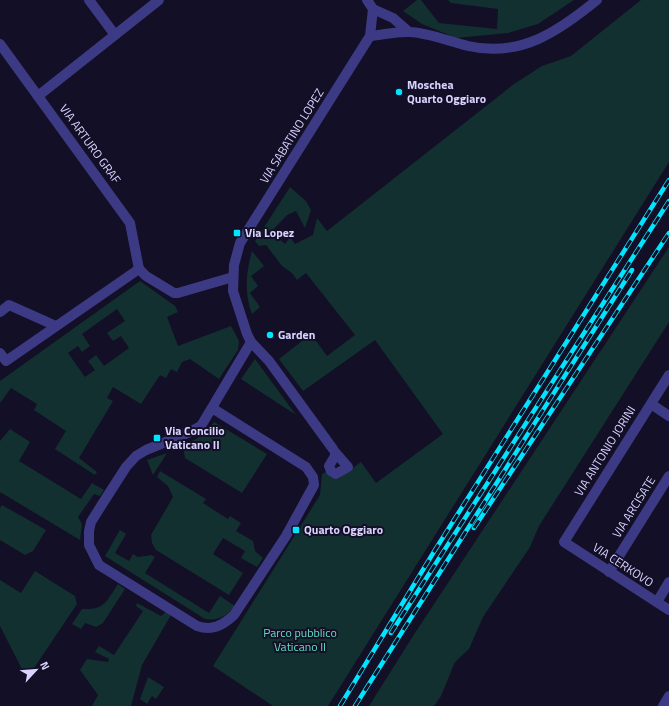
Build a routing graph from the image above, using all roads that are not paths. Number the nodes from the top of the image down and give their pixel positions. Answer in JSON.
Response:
{"nodes":[{"id":1,"x":89,"y":0,"type":"edge"},
{"id":2,"x":159,"y":0,"type":"edge"},
{"id":3,"x":367,"y":0,"type":"edge"},
{"id":4,"x":597,"y":0,"type":"edge"},
{"id":5,"x":374,"y":9,"type":"junction"},
{"id":6,"x":409,"y":32,"type":"junction"},
{"id":7,"x":115,"y":35,"type":"junction"},
{"id":8,"x":370,"y":36,"type":"junction"},
{"id":9,"x":0,"y":44,"type":"edge"},
{"id":10,"x":38,"y":96,"type":"junction"},
{"id":11,"x":139,"y":269,"type":"junction"},
{"id":12,"x":233,"y":277,"type":"junction"},
{"id":13,"x":0,"y":312,"type":"edge"},
{"id":14,"x":56,"y":326,"type":"junction"},
{"id":15,"x":251,"y":342,"type":"junction"},
{"id":16,"x":0,"y":353,"type":"edge"},
{"id":17,"x":669,"y":375,"type":"edge"},
{"id":18,"x":651,"y":404,"type":"junction"},
{"id":19,"x":212,"y":408,"type":"junction"},
{"id":20,"x":669,"y":416,"type":"edge"},
{"id":21,"x":334,"y":450,"type":"dead end"},
{"id":22,"x":669,"y":476,"type":"edge"},
{"id":23,"x":564,"y":542,"type":"joint"},
{"id":24,"x":609,"y":572,"type":"junction"},
{"id":25,"x":669,"y":582,"type":"edge"},
{"id":26,"x":656,"y":602,"type":"junction"},
{"id":27,"x":669,"y":610,"type":"edge"},
{"id":28,"x":669,"y":696,"type":"edge"},
{"id":29,"x":663,"y":706,"type":"edge"}],
"edges":[{"from":1,"to":7,"type":"street"},
{"from":2,"to":7,"type":"street"},
{"from":3,"to":5,"type":"street"},
{"from":4,"to":6,"type":"street"},
{"from":5,"to":6,"type":"street"},
{"from":5,"to":8,"type":"street","name":"VIA SABATINO LOPEZ"},
{"from":6,"to":8,"type":"street"},
{"from":7,"to":10,"type":"street"},
{"from":8,"to":12,"type":"street","name":"VIA SABATINO LOPEZ"},
{"from":9,"to":10,"type":"street","name":"VIA ARTURO GRAF"},
{"from":10,"to":11,"type":"street","name":"VIA ARTURO GRAF"},
{"from":11,"to":12,"type":"street"},
{"from":11,"to":14,"type":"street"},
{"from":12,"to":15,"type":"street","name":"VIA SABATINO LOPEZ"},
{"from":13,"to":14,"type":"street"},
{"from":14,"to":16,"type":"street"},
{"from":15,"to":19,"type":"street"},
{"from":15,"to":21,"type":"street","name":"VIA SABATINO LOPEZ"},
{"from":17,"to":18,"type":"street","name":"VIA ANTONIO JORINI"},
{"from":18,"to":20,"type":"street"},
{"from":18,"to":23,"type":"street","name":"VIA ANTONIO JORINI"},
{"from":19,"to":19,"type":"street"},
{"from":22,"to":24,"type":"street","name":"VIA ARCISATE"},
{"from":23,"to":24,"type":"street","name":"VIA CERKOVO"},
{"from":24,"to":26,"type":"street","name":"VIA CERKOVO"},
{"from":25,"to":26,"type":"street"},
{"from":26,"to":27,"type":"street","name":"VIA CERKOVO"},
{"from":28,"to":29,"type":"street"}]}
